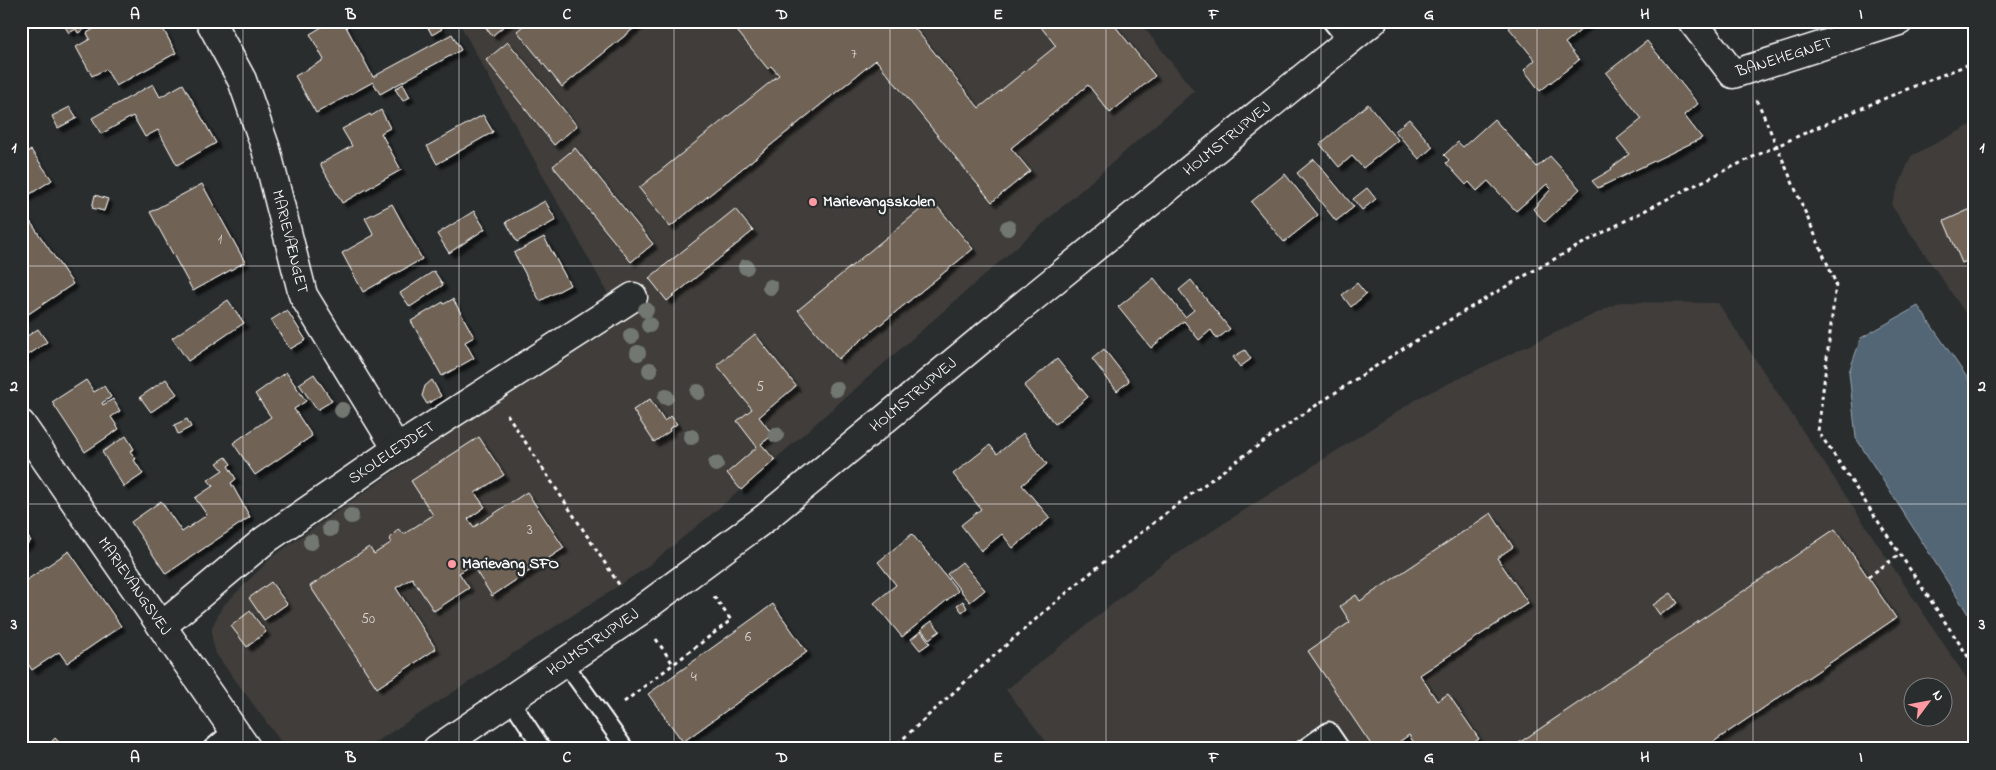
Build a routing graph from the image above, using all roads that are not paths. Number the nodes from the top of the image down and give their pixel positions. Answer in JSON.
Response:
{"nodes":[{"id":1,"x":210,"y":21,"type":"edge"},
{"id":2,"x":1330,"y":21,"type":"edge"},
{"id":3,"x":1373,"y":21,"type":"edge"},
{"id":4,"x":1692,"y":21,"type":"edge"},
{"id":5,"x":1899,"y":21,"type":"edge"},
{"id":6,"x":1347,"y":42,"type":"junction"},
{"id":7,"x":633,"y":296,"type":"dead end"},
{"id":8,"x":21,"y":424,"type":"edge"},
{"id":9,"x":397,"y":449,"type":"junction"},
{"id":10,"x":162,"y":626,"type":"junction"},
{"id":11,"x":564,"y":662,"type":"junction"},
{"id":12,"x":510,"y":699,"type":"junction"},
{"id":13,"x":240,"y":739,"type":"edge"},
{"id":14,"x":210,"y":749,"type":"edge"},
{"id":15,"x":437,"y":749,"type":"edge"},
{"id":16,"x":543,"y":749,"type":"edge"},
{"id":17,"x":626,"y":749,"type":"edge"},
{"id":18,"x":1302,"y":749,"type":"edge"},
{"id":19,"x":1342,"y":749,"type":"edge"}],
"edges":[{"from":1,"to":9,"type":"street","name":"MARIEVÆNGET"},
{"from":2,"to":6,"type":"lane"},
{"from":3,"to":6,"type":"street","name":"HOLMSTRUPVEJ"},
{"from":4,"to":5,"type":"street","name":"BANEHEGNET"},
{"from":6,"to":11,"type":"street","name":"HOLMSTRUPVEJ"},
{"from":7,"to":9,"type":"street","name":"SKOLELEDDET"},
{"from":8,"to":10,"type":"street","name":"MARIEVANGSVEJ"},
{"from":9,"to":10,"type":"street","name":"SKOLELEDDET"},
{"from":10,"to":13,"type":"street","name":"MARIEVANGSVEJ"},
{"from":11,"to":12,"type":"street","name":"HOLMSTRUPVEJ"},
{"from":11,"to":17,"type":"lane"},
{"from":12,"to":15,"type":"street","name":"HOLMSTRUPVEJ"},
{"from":12,"to":16,"type":"lane"},
{"from":13,"to":14,"type":"lane"},
{"from":18,"to":19,"type":"lane"}]}
